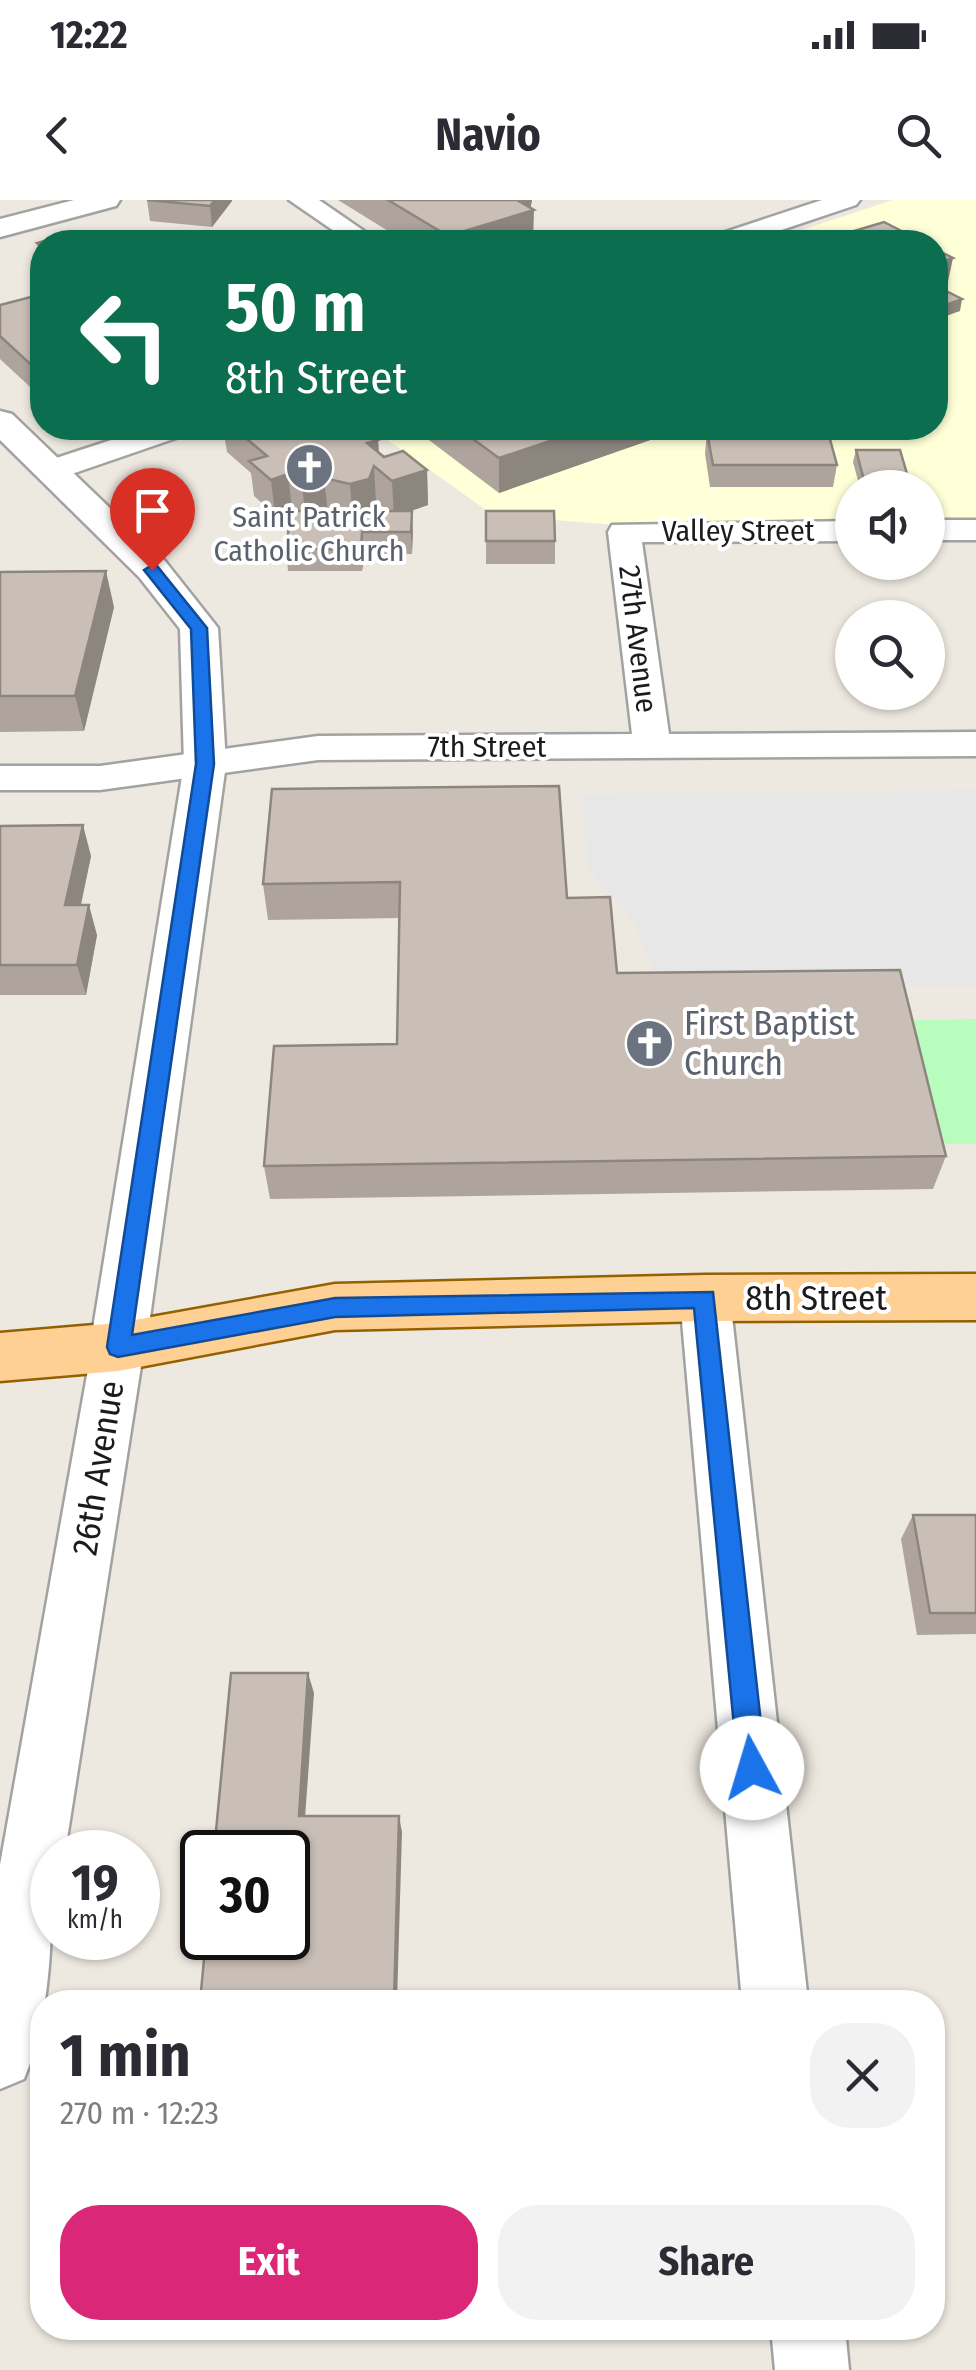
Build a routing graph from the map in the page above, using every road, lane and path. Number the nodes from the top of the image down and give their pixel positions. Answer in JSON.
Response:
{"nodes":[{"id":1,"x":106,"y":200,"type":"edge"},
{"id":2,"x":302,"y":200,"type":"edge"},
{"id":3,"x":847,"y":200,"type":"edge"},
{"id":4,"x":0,"y":228,"type":"edge"},
{"id":5,"x":348,"y":230,"type":"edge"},
{"id":6,"x":758,"y":230,"type":"edge"},
{"id":7,"x":0,"y":422,"type":"edge"},
{"id":8,"x":141,"y":440,"type":"edge"},
{"id":9,"x":52,"y":470,"type":"junction"},
{"id":10,"x":945,"y":530,"type":"edge"},
{"id":11,"x":976,"y":530,"type":"edge"},
{"id":12,"x":835,"y":531,"type":"edge"},
{"id":13,"x":624,"y":532,"type":"joint"},
{"id":14,"x":976,"y":744,"type":"edge"},
{"id":15,"x":652,"y":745,"type":"junction"},
{"id":16,"x":205,"y":764,"type":"junction"},
{"id":17,"x":0,"y":778,"type":"edge"},
{"id":18,"x":976,"y":1297,"type":"edge"},
{"id":19,"x":704,"y":1298,"type":"junction"},
{"id":20,"x":118,"y":1347,"type":"junction"},
{"id":21,"x":0,"y":1357,"type":"edge"},
{"id":22,"x":774,"y":1990,"type":"edge"},
{"id":23,"x":0,"y":2055,"type":"edge"},
{"id":24,"x":809,"y":2340,"type":"edge"},
{"id":25,"x":812,"y":2370,"type":"edge"}],
"edges":[{"from":1,"to":4,"type":"street"},
{"from":2,"to":5,"type":"street"},
{"from":3,"to":6,"type":"street"},
{"from":7,"to":9,"type":"street","name":"26th Avenue"},
{"from":8,"to":9,"type":"street"},
{"from":9,"to":16,"type":"street","name":"26th Avenue"},
{"from":10,"to":11,"type":"street"},
{"from":12,"to":13,"type":"street","name":"Valley Street"},
{"from":13,"to":15,"type":"street","name":"27th Avenue"},
{"from":14,"to":15,"type":"street","name":"7th Street"},
{"from":15,"to":16,"type":"street","name":"7th Street"},
{"from":16,"to":17,"type":"street","name":"7th Street"},
{"from":16,"to":20,"type":"street","name":"26th Avenue"},
{"from":18,"to":19,"type":"main road","name":"8th Street"},
{"from":19,"to":20,"type":"main road","name":"8th Street"},
{"from":19,"to":22,"type":"street"},
{"from":20,"to":21,"type":"main road","name":"8th Street"},
{"from":20,"to":23,"type":"street","name":"26th Avenue"},
{"from":24,"to":25,"type":"street"}]}
